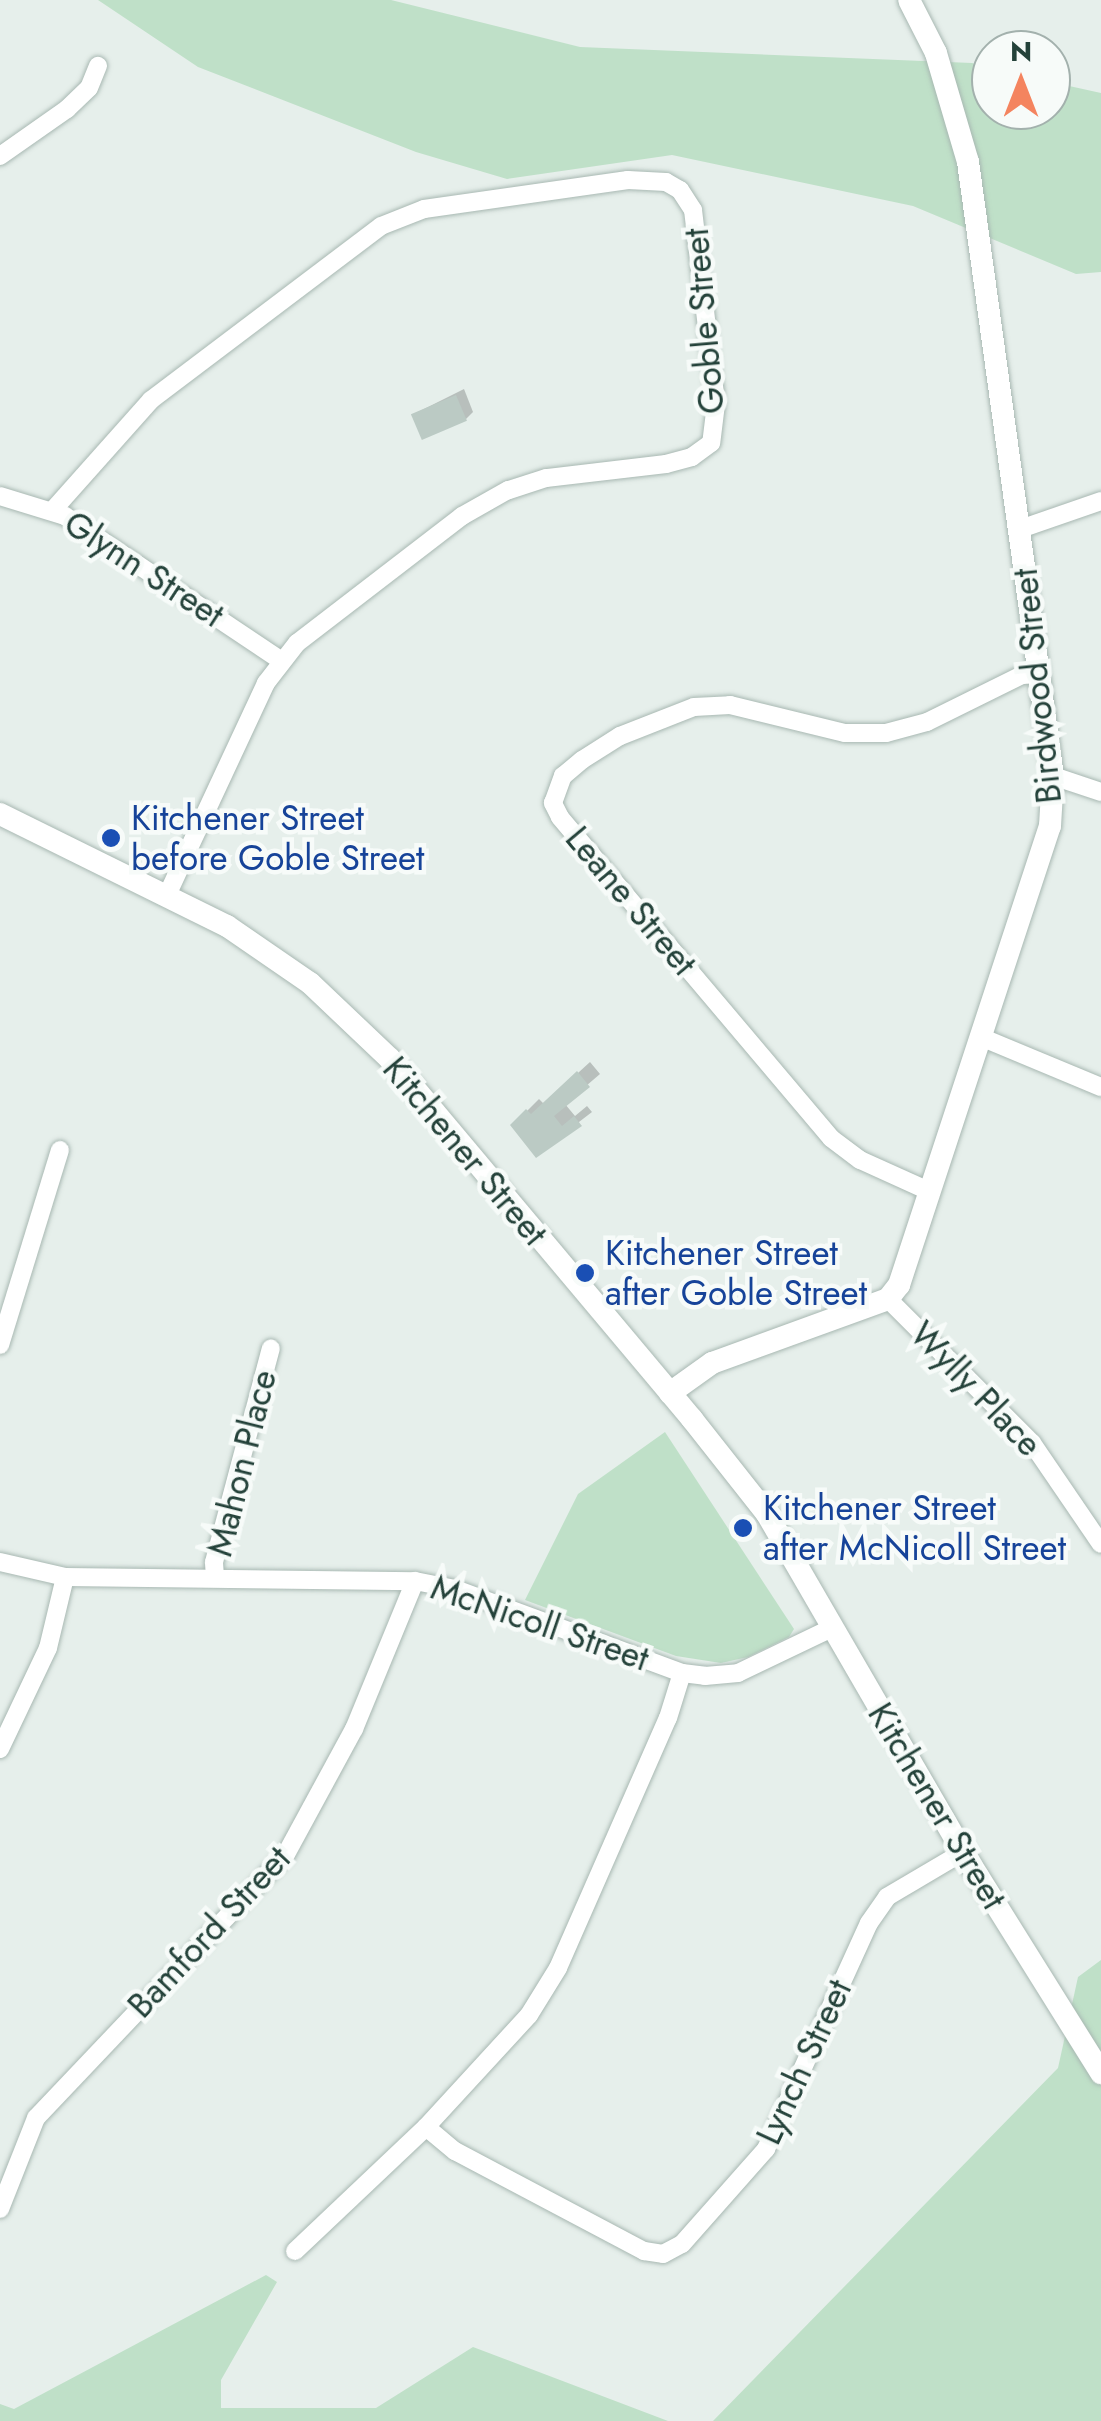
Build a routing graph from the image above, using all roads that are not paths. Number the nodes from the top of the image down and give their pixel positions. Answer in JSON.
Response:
{"nodes":[{"id":1,"x":909,"y":0,"type":"edge"},
{"id":2,"x":98,"y":66,"type":"dead end"},
{"id":3,"x":0,"y":156,"type":"edge"},
{"id":4,"x":0,"y":496,"type":"edge"},
{"id":5,"x":1101,"y":502,"type":"edge"},
{"id":6,"x":53,"y":510,"type":"junction"},
{"id":7,"x":1020,"y":529,"type":"junction"},
{"id":8,"x":280,"y":660,"type":"junction"},
{"id":9,"x":1040,"y":674,"type":"junction"},
{"id":10,"x":1053,"y":776,"type":"junction"},
{"id":11,"x":1101,"y":792,"type":"edge"},
{"id":12,"x":0,"y":814,"type":"edge"},
{"id":13,"x":168,"y":894,"type":"junction"},
{"id":14,"x":983,"y":1038,"type":"junction"},
{"id":15,"x":1101,"y":1086,"type":"edge"},
{"id":16,"x":60,"y":1150,"type":"dead end"},
{"id":17,"x":931,"y":1192,"type":"junction"},
{"id":18,"x":888,"y":1299,"type":"junction"},
{"id":19,"x":0,"y":1345,"type":"edge"},
{"id":20,"x":271,"y":1348,"type":"dead end"},
{"id":21,"x":670,"y":1393,"type":"junction"},
{"id":22,"x":1099,"y":1534,"type":"edge"},
{"id":23,"x":0,"y":1562,"type":"edge"},
{"id":24,"x":65,"y":1577,"type":"junction"},
{"id":25,"x":215,"y":1578,"type":"junction"},
{"id":26,"x":415,"y":1581,"type":"junction"},
{"id":27,"x":830,"y":1629,"type":"junction"},
{"id":28,"x":682,"y":1673,"type":"junction"},
{"id":29,"x":0,"y":1748,"type":"edge"},
{"id":30,"x":963,"y":1852,"type":"junction"},
{"id":31,"x":1101,"y":2073,"type":"edge"},
{"id":32,"x":426,"y":2128,"type":"junction"},
{"id":33,"x":0,"y":2209,"type":"edge"},
{"id":34,"x":295,"y":2251,"type":"dead end"}],
"edges":[{"from":1,"to":7,"type":"street","name":"Birdwood Street"},
{"from":2,"to":3,"type":"street"},
{"from":4,"to":6,"type":"street","name":"Glynn Street"},
{"from":5,"to":7,"type":"street"},
{"from":6,"to":8,"type":"street","name":"Glynn Street"},
{"from":6,"to":8,"type":"street","name":"Goble Street"},
{"from":7,"to":9,"type":"street","name":"Birdwood Street"},
{"from":8,"to":13,"type":"street","name":"Goble Street"},
{"from":9,"to":10,"type":"street","name":"Birdwood Street"},
{"from":9,"to":17,"type":"street","name":"Leane Street"},
{"from":10,"to":11,"type":"street"},
{"from":10,"to":14,"type":"street","name":"Birdwood Street"},
{"from":12,"to":13,"type":"street","name":"Kitchener Street"},
{"from":13,"to":21,"type":"street","name":"Kitchener Street"},
{"from":14,"to":15,"type":"street"},
{"from":14,"to":17,"type":"street","name":"Birdwood Street"},
{"from":16,"to":19,"type":"street"},
{"from":17,"to":18,"type":"street","name":"Birdwood Street"},
{"from":18,"to":21,"type":"street"},
{"from":18,"to":22,"type":"street","name":"Wylly Place"},
{"from":20,"to":25,"type":"street","name":"Mahon Place"},
{"from":21,"to":27,"type":"street","name":"Kitchener Street"},
{"from":23,"to":24,"type":"street","name":"McNicoll Street"},
{"from":24,"to":25,"type":"street","name":"McNicoll Street"},
{"from":24,"to":29,"type":"street"},
{"from":25,"to":26,"type":"street","name":"McNicoll Street"},
{"from":26,"to":28,"type":"street","name":"McNicoll Street"},
{"from":26,"to":33,"type":"street","name":"Bamford Street"},
{"from":27,"to":28,"type":"street","name":"McNicoll Street"},
{"from":27,"to":30,"type":"street","name":"Kitchener Street"},
{"from":28,"to":32,"type":"street"},
{"from":30,"to":31,"type":"street","name":"Kitchener Street"},
{"from":30,"to":32,"type":"street","name":"Lynch Street"},
{"from":32,"to":34,"type":"street"}]}
